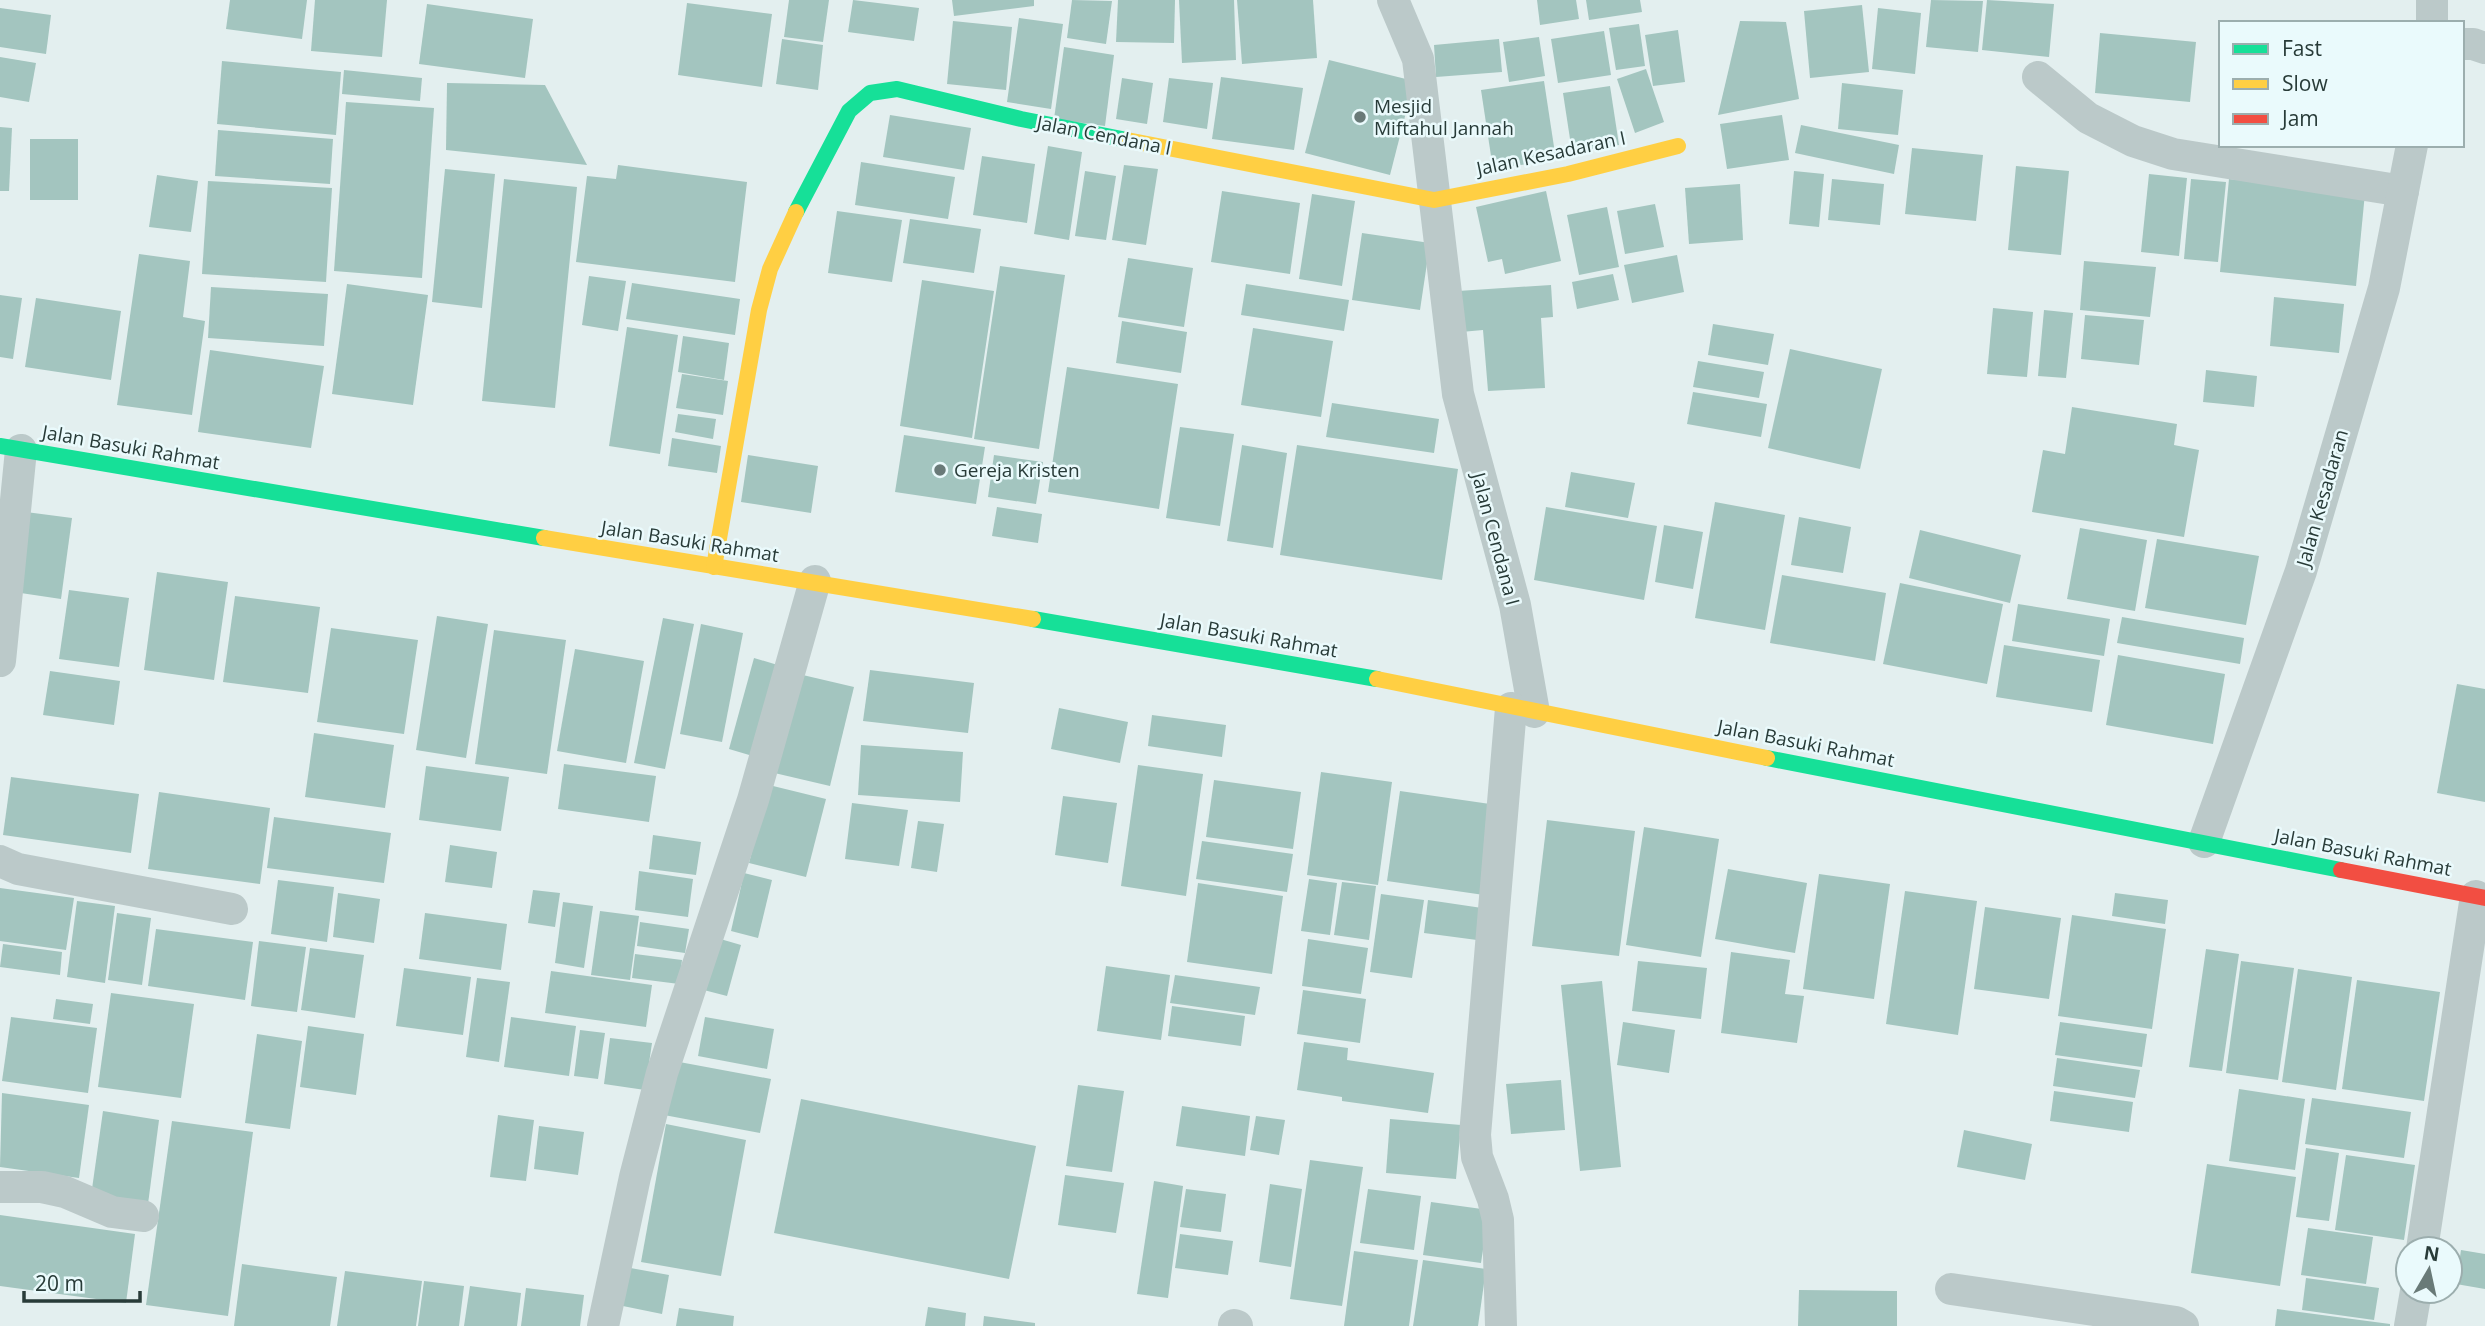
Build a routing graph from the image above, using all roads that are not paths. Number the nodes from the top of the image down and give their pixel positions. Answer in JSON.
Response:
{"nodes":[{"id":1,"x":1393,"y":0,"type":"edge"},
{"id":2,"x":2432,"y":0,"type":"edge"},
{"id":3,"x":2432,"y":21,"type":"edge"},
{"id":4,"x":2464,"y":44,"type":"edge"},
{"id":5,"x":2485,"y":48,"type":"edge"},
{"id":6,"x":2038,"y":77,"type":"dead end"},
{"id":7,"x":1678,"y":146,"type":"dead end"},
{"id":8,"x":2412,"y":147,"type":"edge"},
{"id":9,"x":2403,"y":191,"type":"junction"},
{"id":10,"x":1434,"y":200,"type":"junction"},
{"id":11,"x":11,"y":448,"type":"edge"},
{"id":12,"x":713,"y":567,"type":"junction"},
{"id":13,"x":815,"y":581,"type":"junction"},
{"id":14,"x":0,"y":661,"type":"edge"},
{"id":15,"x":1523,"y":710,"type":"junction"},
{"id":16,"x":2204,"y":842,"type":"junction"},
{"id":17,"x":0,"y":861,"type":"edge"},
{"id":18,"x":2480,"y":897,"type":"edge"},
{"id":19,"x":232,"y":909,"type":"dead end"},
{"id":20,"x":0,"y":1187,"type":"edge"},
{"id":21,"x":143,"y":1216,"type":"dead end"},
{"id":22,"x":2424,"y":1235,"type":"edge"},
{"id":23,"x":1951,"y":1289,"type":"dead end"},
{"id":24,"x":2414,"y":1305,"type":"edge"},
{"id":25,"x":603,"y":1326,"type":"edge"},
{"id":26,"x":1501,"y":1326,"type":"edge"},
{"id":27,"x":2183,"y":1326,"type":"edge"},
{"id":28,"x":2410,"y":1326,"type":"edge"}],
"edges":[{"from":1,"to":10,"type":"street","name":"Jalan Cendana I"},
{"from":2,"to":3,"type":"street"},
{"from":4,"to":5,"type":"street"},
{"from":6,"to":9,"type":"street"},
{"from":7,"to":10,"type":"main road","name":"Jalan Kesadaran I"},
{"from":8,"to":9,"type":"street","name":"Jalan Kesadaran"},
{"from":9,"to":16,"type":"street","name":"Jalan Kesadaran"},
{"from":10,"to":12,"type":"main road","name":"Jalan Cendana I"},
{"from":10,"to":15,"type":"street","name":"Jalan Cendana I"},
{"from":11,"to":12,"type":"main road","name":"Jalan Basuki Rahmat"},
{"from":11,"to":14,"type":"street"},
{"from":12,"to":13,"type":"main road","name":"Jalan Basuki Rahmat"},
{"from":13,"to":15,"type":"main road","name":"Jalan Basuki Rahmat"},
{"from":13,"to":25,"type":"street"},
{"from":15,"to":16,"type":"main road","name":"Jalan Basuki Rahmat"},
{"from":15,"to":26,"type":"street","name":"Jalan Cendana I"},
{"from":16,"to":18,"type":"main road","name":"Jalan Basuki Rahmat"},
{"from":17,"to":19,"type":"street"},
{"from":18,"to":22,"type":"street"},
{"from":20,"to":21,"type":"street"},
{"from":23,"to":27,"type":"street"},
{"from":24,"to":28,"type":"street"}]}
